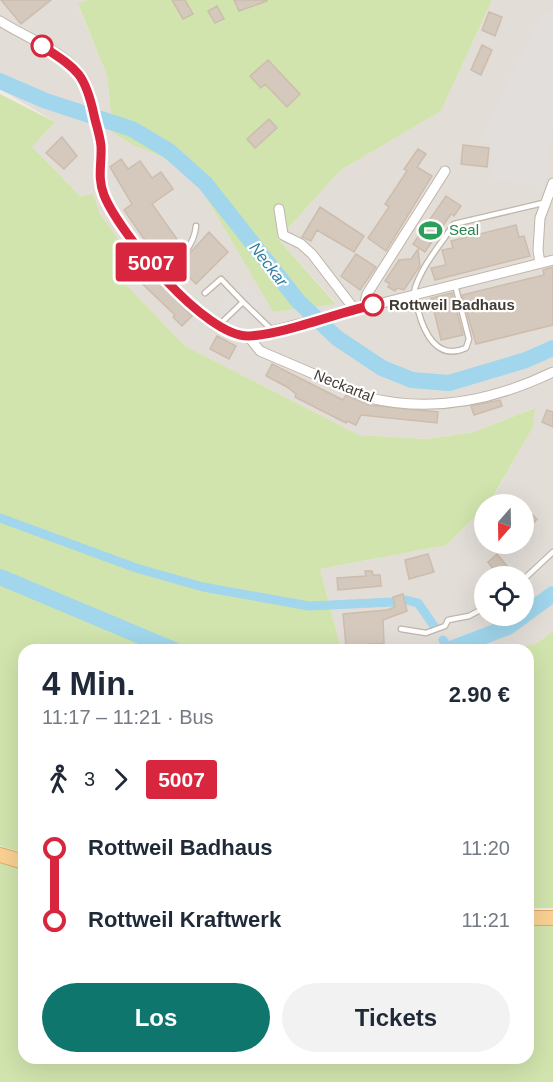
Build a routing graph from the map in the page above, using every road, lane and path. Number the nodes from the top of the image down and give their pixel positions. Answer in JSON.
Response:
{"nodes":[{"id":1,"x":0,"y":21,"type":"edge"},
{"id":2,"x":446,"y":171,"type":"dead end"},
{"id":3,"x":553,"y":183,"type":"edge"},
{"id":4,"x":542,"y":205,"type":"junction"},
{"id":5,"x":279,"y":209,"type":"dead end"},
{"id":6,"x":553,"y":209,"type":"edge"},
{"id":7,"x":196,"y":226,"type":"dead end"},
{"id":8,"x":553,"y":260,"type":"edge"},
{"id":9,"x":540,"y":263,"type":"junction"},
{"id":10,"x":162,"y":274,"type":"junction"},
{"id":11,"x":455,"y":285,"type":"junction"},
{"id":12,"x":206,"y":293,"type":"dead end"},
{"id":13,"x":414,"y":296,"type":"junction"},
{"id":14,"x":243,"y":302,"type":"junction"},
{"id":15,"x":355,"y":310,"type":"junction"},
{"id":16,"x":217,"y":327,"type":"junction"},
{"id":17,"x":273,"y":331,"type":"junction"},
{"id":18,"x":248,"y":336,"type":"junction"},
{"id":19,"x":553,"y":372,"type":"edge"},
{"id":20,"x":553,"y":552,"type":"edge"},
{"id":21,"x":534,"y":570,"type":"edge"},
{"id":22,"x":474,"y":614,"type":"edge"},
{"id":23,"x":401,"y":629,"type":"dead end"},
{"id":24,"x":0,"y":855,"type":"edge"},
{"id":25,"x":18,"y":860,"type":"edge"},
{"id":26,"x":534,"y":918,"type":"edge"},
{"id":27,"x":553,"y":918,"type":"edge"}],
"edges":[{"from":1,"to":10,"type":"street","name":"Neckartal"},
{"from":2,"to":15,"type":"street"},
{"from":3,"to":4,"type":"street"},
{"from":4,"to":6,"type":"lane"},
{"from":4,"to":9,"type":"street"},
{"from":4,"to":13,"type":"lane"},
{"from":5,"to":15,"type":"street"},
{"from":7,"to":10,"type":"lane"},
{"from":8,"to":9,"type":"street","name":"Neckartal"},
{"from":9,"to":11,"type":"street","name":"Neckartal"},
{"from":10,"to":16,"type":"street","name":"Neckartal"},
{"from":11,"to":13,"type":"street","name":"Neckartal"},
{"from":11,"to":13,"type":"lane"},
{"from":12,"to":14,"type":"lane"},
{"from":13,"to":15,"type":"street","name":"Neckartal"},
{"from":14,"to":16,"type":"lane"},
{"from":14,"to":17,"type":"lane"},
{"from":15,"to":17,"type":"street","name":"Neckartal"},
{"from":16,"to":18,"type":"street","name":"Neckartal"},
{"from":17,"to":18,"type":"street","name":"Neckartal"},
{"from":18,"to":19,"type":"street","name":"Neckartal"},
{"from":20,"to":21,"type":"lane"},
{"from":22,"to":23,"type":"lane"},
{"from":24,"to":25,"type":"main road"},
{"from":26,"to":27,"type":"main road"}]}
